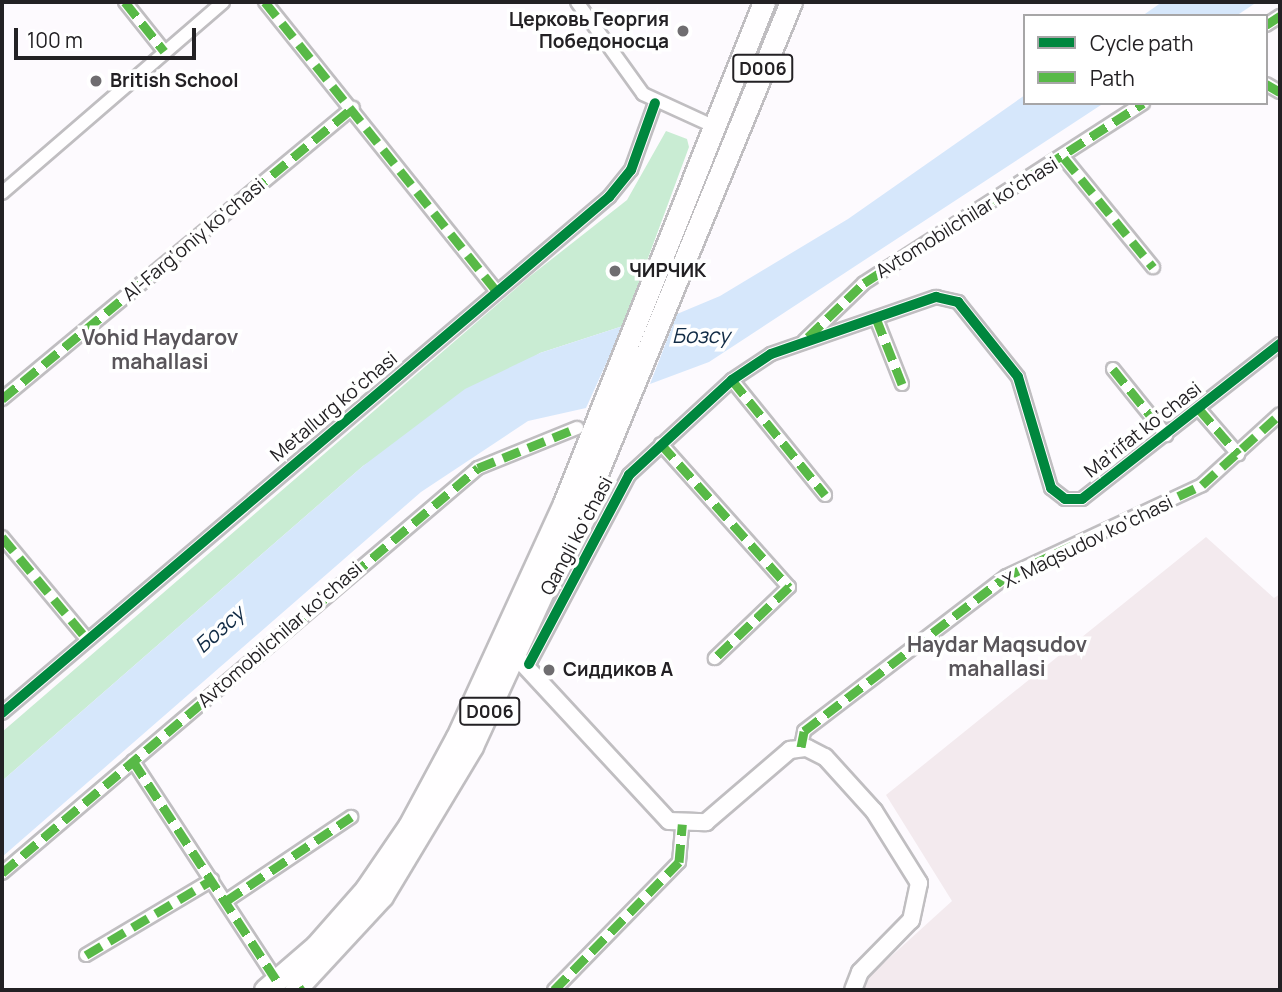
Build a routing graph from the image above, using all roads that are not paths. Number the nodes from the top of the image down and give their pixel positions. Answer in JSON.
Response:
{"nodes":[{"id":1,"x":125,"y":2,"type":"edge"},
{"id":2,"x":223,"y":2,"type":"edge"},
{"id":3,"x":265,"y":2,"type":"edge"},
{"id":4,"x":577,"y":2,"type":"edge"},
{"id":5,"x":764,"y":2,"type":"edge"},
{"id":6,"x":791,"y":2,"type":"edge"},
{"id":7,"x":164,"y":51,"type":"junction"},
{"id":8,"x":655,"y":103,"type":"junction"},
{"id":9,"x":1140,"y":105,"type":"edge"},
{"id":10,"x":353,"y":108,"type":"junction"},
{"id":11,"x":715,"y":127,"type":"junction"},
{"id":12,"x":737,"y":135,"type":"junction"},
{"id":13,"x":1064,"y":158,"type":"junction"},
{"id":14,"x":2,"y":193,"type":"edge"},
{"id":15,"x":1153,"y":267,"type":"dead end"},
{"id":16,"x":496,"y":290,"type":"junction"},
{"id":17,"x":876,"y":318,"type":"junction"},
{"id":18,"x":801,"y":344,"type":"junction"},
{"id":19,"x":1280,"y":344,"type":"edge"},
{"id":20,"x":1112,"y":369,"type":"dead end"},
{"id":21,"x":732,"y":380,"type":"junction"},
{"id":22,"x":902,"y":384,"type":"dead end"},
{"id":23,"x":2,"y":399,"type":"edge"},
{"id":24,"x":1199,"y":409,"type":"junction"},
{"id":25,"x":1280,"y":414,"type":"edge"},
{"id":26,"x":577,"y":428,"type":"dead end"},
{"id":27,"x":1166,"y":435,"type":"junction"},
{"id":28,"x":662,"y":443,"type":"junction"},
{"id":29,"x":1238,"y":454,"type":"junction"},
{"id":30,"x":825,"y":495,"type":"dead end"},
{"id":31,"x":2,"y":537,"type":"edge"},
{"id":32,"x":87,"y":639,"type":"junction"},
{"id":33,"x":515,"y":656,"type":"junction"},
{"id":34,"x":715,"y":658,"type":"dead end"},
{"id":35,"x":2,"y":713,"type":"edge"},
{"id":36,"x":801,"y":747,"type":"junction"},
{"id":37,"x":133,"y":761,"type":"junction"},
{"id":38,"x":351,"y":817,"type":"dead end"},
{"id":39,"x":682,"y":824,"type":"junction"},
{"id":40,"x":2,"y":873,"type":"edge"},
{"id":41,"x":212,"y":880,"type":"junction"},
{"id":42,"x":226,"y":901,"type":"junction"},
{"id":43,"x":86,"y":956,"type":"dead end"},
{"id":44,"x":287,"y":988,"type":"edge"},
{"id":45,"x":554,"y":990,"type":"edge"},
{"id":46,"x":853,"y":990,"type":"edge"}],
"edges":[{"from":1,"to":7,"type":"street"},
{"from":2,"to":7,"type":"street"},
{"from":3,"to":10,"type":"street"},
{"from":4,"to":8,"type":"street"},
{"from":5,"to":11,"type":"main road","number":"D006"},
{"from":6,"to":12,"type":"main road","number":"D006"},
{"from":7,"to":14,"type":"street"},
{"from":8,"to":11,"type":"street"},
{"from":8,"to":16,"type":"street","name":"Metallurg ko‘chasi"},
{"from":9,"to":13,"type":"street","name":"Avtomobilchilar ko‘chasi"},
{"from":10,"to":16,"type":"street"},
{"from":10,"to":23,"type":"street","name":"Al-Farg‘oniy ko‘chasi"},
{"from":11,"to":12,"type":"main road"},
{"from":11,"to":33,"type":"main road","name":"Qangli ko‘chasi","number":"D006"},
{"from":12,"to":33,"type":"main road","name":"Qangli ko‘chasi","number":"D006"},
{"from":13,"to":15,"type":"street"},
{"from":13,"to":18,"type":"street","name":"Avtomobilchilar ko‘chasi"},
{"from":16,"to":32,"type":"street","name":"Metallurg ko‘chasi"},
{"from":17,"to":18,"type":"street","name":"Maʼrifat ko‘chasi"},
{"from":17,"to":22,"type":"street"},
{"from":17,"to":27,"type":"street","name":"Maʼrifat ko‘chasi"},
{"from":18,"to":21,"type":"street","name":"Maʼrifat ko‘chasi"},
{"from":19,"to":24,"type":"street","name":"Maʼrifat ko‘chasi"},
{"from":20,"to":27,"type":"street","name":"Maʼrifat ko‘chasi"},
{"from":21,"to":28,"type":"street","name":"Qangli ko‘chasi"},
{"from":21,"to":30,"type":"street"},
{"from":24,"to":27,"type":"street","name":"Maʼrifat ko‘chasi"},
{"from":24,"to":29,"type":"street","name":"Maʼrifat ko‘chasi"},
{"from":25,"to":29,"type":"street","name":"X. Maqsudov ko‘chasi"},
{"from":26,"to":37,"type":"street","name":"Avtomobilchilar ko‘chasi"},
{"from":28,"to":33,"type":"street","name":"Qangli ko‘chasi"},
{"from":28,"to":34,"type":"street"},
{"from":29,"to":36,"type":"street","name":"X. Maqsudov ko‘chasi"},
{"from":31,"to":32,"type":"street"},
{"from":32,"to":35,"type":"street","name":"Metallurg ko‘chasi"},
{"from":33,"to":39,"type":"street"},
{"from":33,"to":44,"type":"main road","name":"Qangli ko‘chasi","number":"D006"},
{"from":36,"to":39,"type":"street","name":"X. Maqsudov ko‘chasi"},
{"from":36,"to":46,"type":"street"},
{"from":37,"to":40,"type":"street","name":"Avtomobilchilar ko‘chasi"},
{"from":37,"to":41,"type":"street"},
{"from":38,"to":42,"type":"street"},
{"from":39,"to":45,"type":"street"},
{"from":41,"to":42,"type":"street"},
{"from":41,"to":43,"type":"street"},
{"from":42,"to":44,"type":"street"}]}
